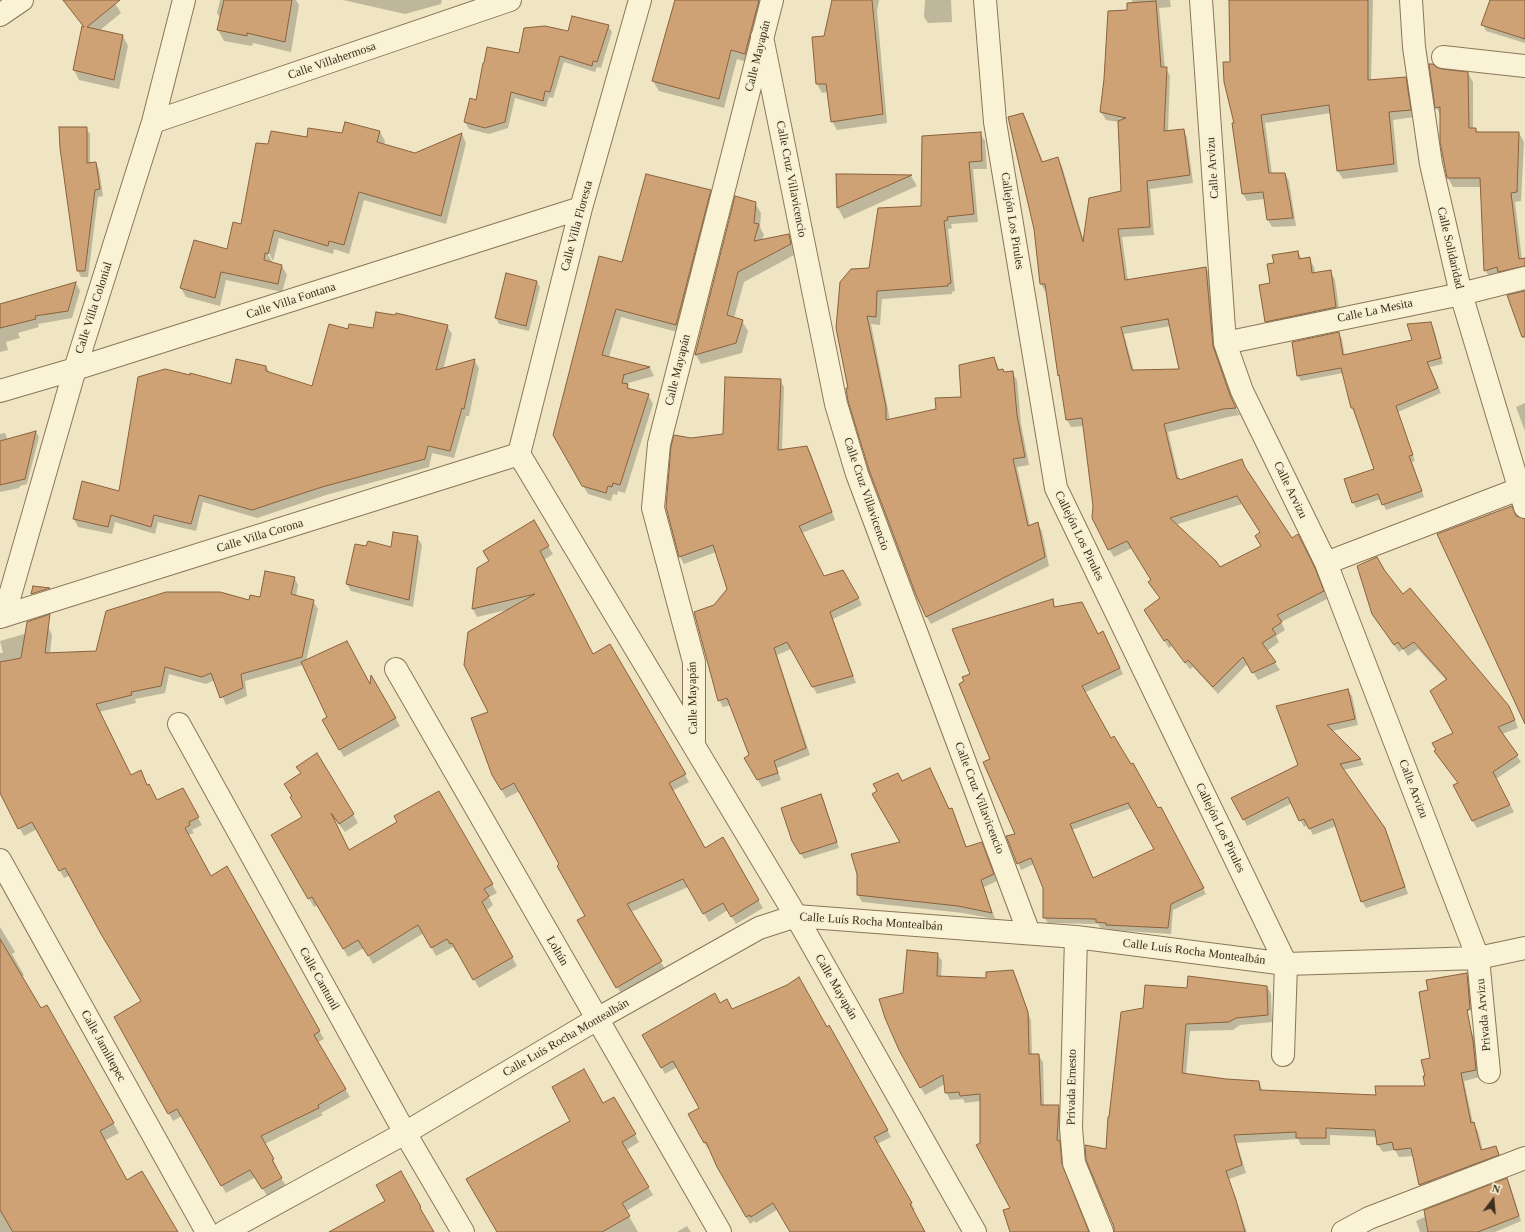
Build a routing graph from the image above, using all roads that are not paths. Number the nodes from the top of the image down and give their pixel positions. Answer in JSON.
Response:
{"nodes":[{"id":1,"x":22,"y":0,"type":"edge"},
{"id":2,"x":184,"y":0,"type":"edge"},
{"id":3,"x":510,"y":0,"type":"edge"},
{"id":4,"x":640,"y":0,"type":"edge"},
{"id":5,"x":772,"y":0,"type":"edge"},
{"id":6,"x":985,"y":0,"type":"edge"},
{"id":7,"x":1201,"y":0,"type":"edge"},
{"id":8,"x":1411,"y":0,"type":"edge"},
{"id":9,"x":0,"y":15,"type":"edge"},
{"id":10,"x":762,"y":37,"type":"junction"},
{"id":11,"x":1443,"y":57,"type":"dead end"},
{"id":12,"x":1525,"y":66,"type":"edge"},
{"id":13,"x":153,"y":122,"type":"junction"},
{"id":14,"x":582,"y":208,"type":"junction"},
{"id":15,"x":1525,"y":278,"type":"edge"},
{"id":16,"x":1461,"y":294,"type":"junction"},
{"id":17,"x":1225,"y":343,"type":"junction"},
{"id":18,"x":75,"y":369,"type":"junction"},
{"id":19,"x":0,"y":391,"type":"edge"},
{"id":20,"x":519,"y":454,"type":"junction"},
{"id":21,"x":1523,"y":495,"type":"edge"},
{"id":22,"x":1326,"y":563,"type":"junction"},
{"id":23,"x":2,"y":616,"type":"edge"},
{"id":24,"x":396,"y":669,"type":"dead end"},
{"id":25,"x":179,"y":724,"type":"dead end"},
{"id":26,"x":694,"y":744,"type":"junction"},
{"id":27,"x":0,"y":860,"type":"edge"},
{"id":28,"x":796,"y":916,"type":"junction"},
{"id":29,"x":1029,"y":934,"type":"junction"},
{"id":30,"x":1076,"y":937,"type":"junction"},
{"id":31,"x":1525,"y":948,"type":"edge"},
{"id":32,"x":1478,"y":958,"type":"junction"},
{"id":33,"x":1286,"y":964,"type":"junction"},
{"id":34,"x":597,"y":1019,"type":"junction"},
{"id":35,"x":1283,"y":1055,"type":"dead end"},
{"id":36,"x":1489,"y":1072,"type":"dead end"},
{"id":37,"x":405,"y":1133,"type":"junction"},
{"id":38,"x":1525,"y":1158,"type":"edge"},
{"id":39,"x":207,"y":1232,"type":"edge"},
{"id":40,"x":224,"y":1232,"type":"edge"},
{"id":41,"x":463,"y":1232,"type":"edge"},
{"id":42,"x":720,"y":1232,"type":"edge"},
{"id":43,"x":975,"y":1232,"type":"edge"},
{"id":44,"x":1102,"y":1232,"type":"edge"},
{"id":45,"x":1343,"y":1232,"type":"edge"}],
"edges":[{"from":1,"to":9,"type":"street"},
{"from":2,"to":13,"type":"street","name":"Calle Villa Colonial"},
{"from":3,"to":13,"type":"street","name":"Calle Villahermosa"},
{"from":4,"to":14,"type":"street","name":"Calle Villa Floresta"},
{"from":5,"to":10,"type":"street","name":"Calle Mayapán"},
{"from":6,"to":33,"type":"street","name":"Callejón Los Pirules"},
{"from":7,"to":17,"type":"street","name":"Calle Arvizu"},
{"from":8,"to":16,"type":"street","name":"Calle Solidaridad"},
{"from":10,"to":26,"type":"street","name":"Calle Mayapán"},
{"from":10,"to":29,"type":"street","name":"Calle Cruz Villavicencio"},
{"from":11,"to":12,"type":"street"},
{"from":13,"to":18,"type":"street","name":"Calle Villa Colonial"},
{"from":14,"to":18,"type":"street","name":"Calle Villa Fontana"},
{"from":14,"to":20,"type":"street","name":"Calle Villa Floresta"},
{"from":15,"to":16,"type":"street","name":"Calle La Mesita"},
{"from":16,"to":17,"type":"street","name":"Calle La Mesita"},
{"from":16,"to":21,"type":"street","name":"Calle Solidaridad"},
{"from":17,"to":22,"type":"street","name":"Calle Arvizu"},
{"from":18,"to":19,"type":"street","name":"Calle Villa Fontana"},
{"from":18,"to":23,"type":"street","name":"Calle Villa Colonial"},
{"from":20,"to":23,"type":"street","name":"Calle Villa Corona"},
{"from":20,"to":26,"type":"street","name":"Calle Mayapán"},
{"from":21,"to":22,"type":"street"},
{"from":22,"to":32,"type":"street","name":"Calle Arvizu"},
{"from":24,"to":34,"type":"street","name":"Loltún"},
{"from":25,"to":37,"type":"street","name":"Calle Cantunil"},
{"from":26,"to":28,"type":"street","name":"Calle Mayapán"},
{"from":27,"to":39,"type":"street","name":"Calle Jamiltepec"},
{"from":28,"to":29,"type":"street","name":"Calle Luís Rocha Montealbán"},
{"from":28,"to":34,"type":"street","name":"Calle Luís Rocha Montealbán"},
{"from":28,"to":43,"type":"street","name":"Calle Mayapán"},
{"from":29,"to":30,"type":"street","name":"Calle Luís Rocha Montealbán"},
{"from":30,"to":33,"type":"street","name":"Calle Luís Rocha Montealbán"},
{"from":30,"to":44,"type":"street","name":"Privada Ernesto"},
{"from":31,"to":32,"type":"street","name":"Calle Luís Rocha Montealbán"},
{"from":32,"to":33,"type":"street","name":"Calle Luís Rocha Montealbán"},
{"from":32,"to":36,"type":"street","name":"Privada Arvizu"},
{"from":33,"to":35,"type":"street"},
{"from":34,"to":37,"type":"street","name":"Calle Luís Rocha Montealbán"},
{"from":34,"to":42,"type":"street","name":"Loltún"},
{"from":37,"to":40,"type":"street","name":"Calle Luís Rocha Montealbán"},
{"from":37,"to":41,"type":"street","name":"Calle Cantunil"},
{"from":38,"to":45,"type":"street"}]}
